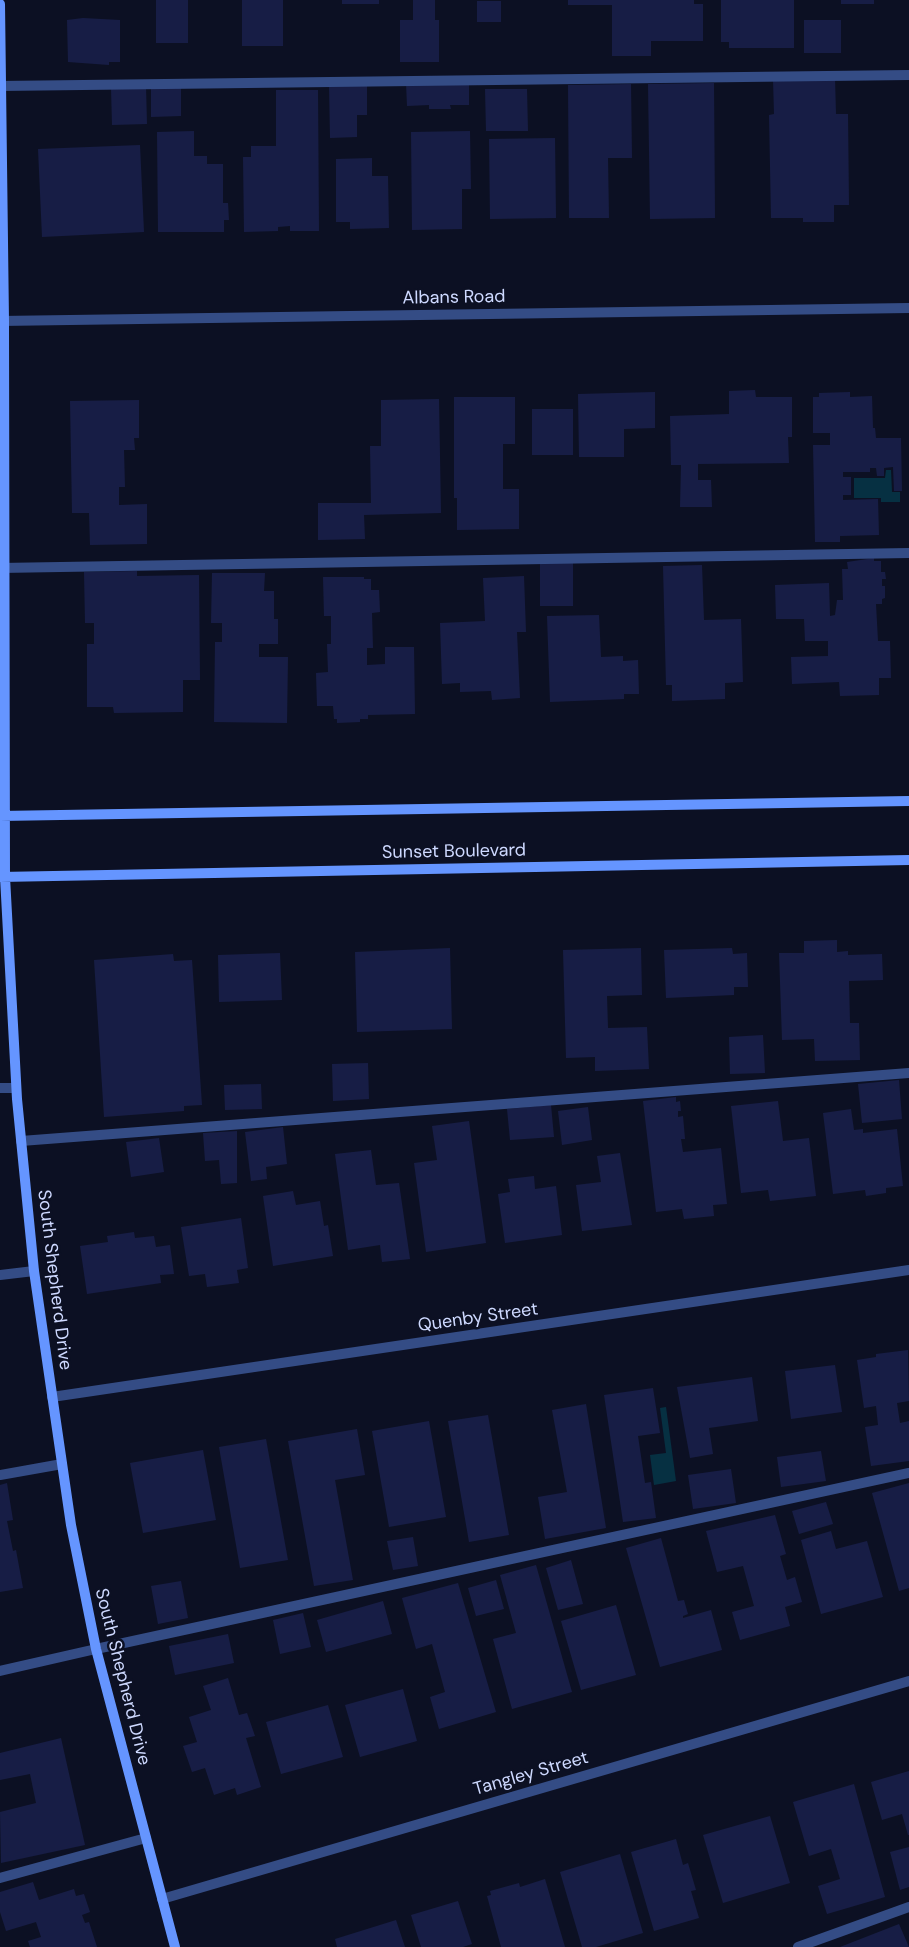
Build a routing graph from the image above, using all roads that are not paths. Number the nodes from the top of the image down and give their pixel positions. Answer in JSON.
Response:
{"nodes":[{"id":1,"x":0,"y":4,"type":"edge"},
{"id":2,"x":909,"y":75,"type":"edge"},
{"id":3,"x":1,"y":86,"type":"edge"},
{"id":4,"x":909,"y":308,"type":"edge"},
{"id":5,"x":2,"y":321,"type":"edge"},
{"id":6,"x":909,"y":553,"type":"edge"},
{"id":7,"x":2,"y":568,"type":"edge"},
{"id":8,"x":909,"y":801,"type":"edge"},
{"id":9,"x":2,"y":816,"type":"edge"},
{"id":10,"x":909,"y":860,"type":"edge"},
{"id":11,"x":2,"y":877,"type":"edge"},
{"id":12,"x":909,"y":1073,"type":"edge"},
{"id":13,"x":0,"y":1088,"type":"edge"},
{"id":14,"x":16,"y":1088,"type":"junction"},
{"id":15,"x":21,"y":1141,"type":"junction"},
{"id":16,"x":909,"y":1270,"type":"edge"},
{"id":17,"x":34,"y":1271,"type":"junction"},
{"id":18,"x":0,"y":1275,"type":"edge"},
{"id":19,"x":52,"y":1397,"type":"junction"},
{"id":20,"x":62,"y":1464,"type":"junction"},
{"id":21,"x":909,"y":1473,"type":"edge"},
{"id":22,"x":0,"y":1475,"type":"edge"},
{"id":23,"x":96,"y":1649,"type":"junction"},
{"id":24,"x":0,"y":1671,"type":"edge"},
{"id":25,"x":909,"y":1680,"type":"edge"},
{"id":26,"x":146,"y":1838,"type":"junction"},
{"id":27,"x":0,"y":1878,"type":"edge"},
{"id":28,"x":162,"y":1899,"type":"junction"},
{"id":29,"x":909,"y":1907,"type":"edge"},
{"id":30,"x":175,"y":1947,"type":"edge"},
{"id":31,"x":798,"y":1947,"type":"edge"}],
"edges":[{"from":1,"to":3,"type":"main road","name":"South Shepherd Drive"},
{"from":2,"to":3,"type":"street"},
{"from":3,"to":5,"type":"main road","name":"South Shepherd Drive"},
{"from":4,"to":5,"type":"street","name":"Albans Road"},
{"from":5,"to":7,"type":"main road","name":"South Shepherd Drive"},
{"from":6,"to":7,"type":"street"},
{"from":7,"to":9,"type":"main road","name":"South Shepherd Drive"},
{"from":8,"to":9,"type":"main road"},
{"from":9,"to":11,"type":"main road","name":"South Shepherd Drive"},
{"from":10,"to":11,"type":"main road","name":"Sunset Boulevard"},
{"from":11,"to":14,"type":"main road","name":"South Shepherd Drive"},
{"from":12,"to":15,"type":"street"},
{"from":13,"to":14,"type":"street"},
{"from":14,"to":15,"type":"main road","name":"South Shepherd Drive"},
{"from":15,"to":17,"type":"main road","name":"South Shepherd Drive"},
{"from":16,"to":19,"type":"street","name":"Quenby Street"},
{"from":17,"to":18,"type":"street"},
{"from":17,"to":19,"type":"main road","name":"South Shepherd Drive"},
{"from":19,"to":20,"type":"main road","name":"South Shepherd Drive"},
{"from":20,"to":22,"type":"street"},
{"from":20,"to":23,"type":"main road","name":"South Shepherd Drive"},
{"from":21,"to":23,"type":"street"},
{"from":23,"to":24,"type":"street"},
{"from":23,"to":26,"type":"main road","name":"South Shepherd Drive"},
{"from":25,"to":28,"type":"street","name":"Tangley Street"},
{"from":26,"to":27,"type":"street"},
{"from":26,"to":28,"type":"main road","name":"South Shepherd Drive"},
{"from":28,"to":30,"type":"main road","name":"South Shepherd Drive"},
{"from":29,"to":31,"type":"street"}]}
